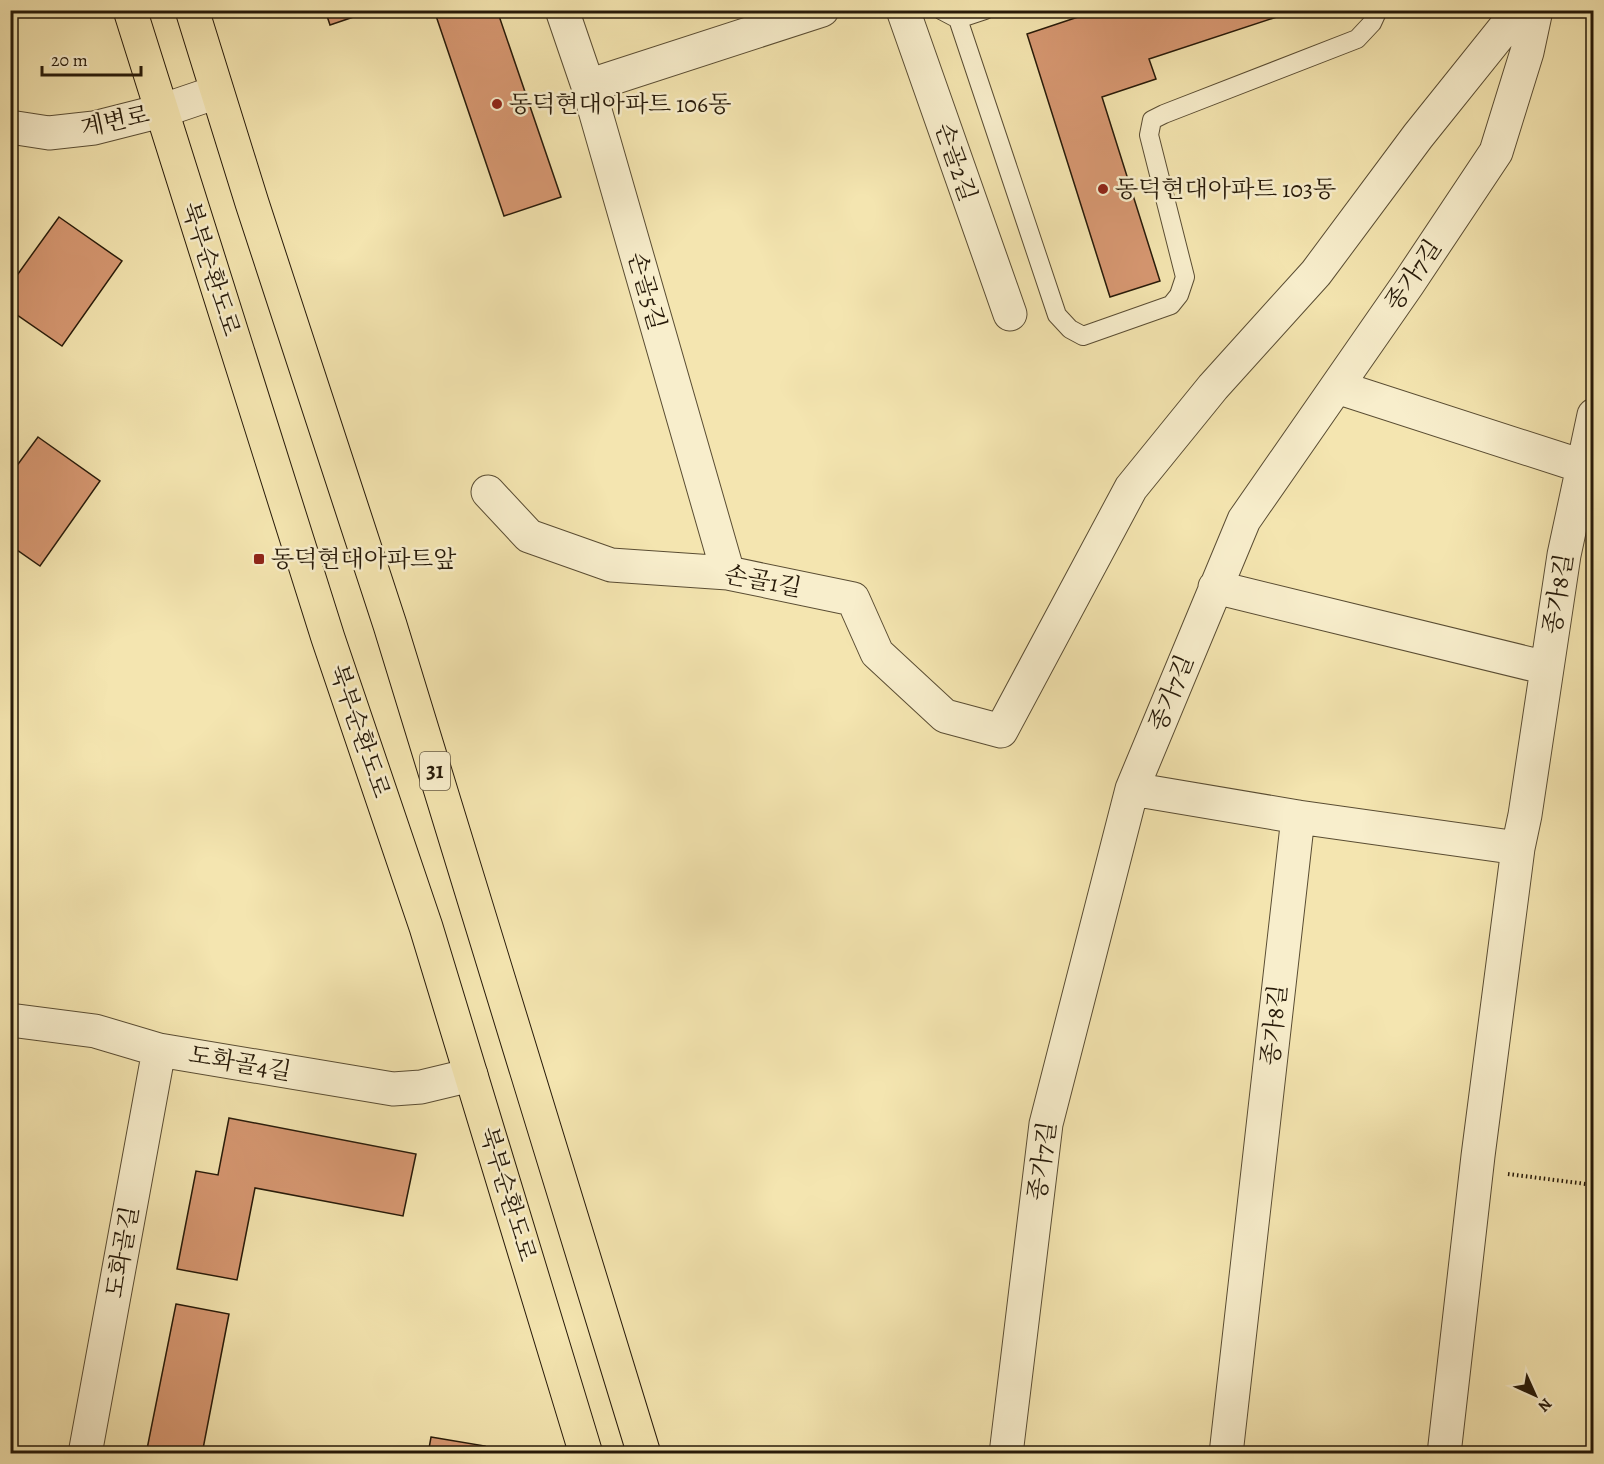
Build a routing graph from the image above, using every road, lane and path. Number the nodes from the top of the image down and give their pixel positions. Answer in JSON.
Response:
{"nodes":[{"id":1,"x":130,"y":10,"type":"edge"},
{"id":2,"x":192,"y":10,"type":"edge"},
{"id":3,"x":562,"y":10,"type":"edge"},
{"id":4,"x":822,"y":10,"type":"edge"},
{"id":5,"x":903,"y":10,"type":"edge"},
{"id":6,"x":940,"y":10,"type":"edge"},
{"id":7,"x":985,"y":10,"type":"edge"},
{"id":8,"x":1378,"y":10,"type":"edge"},
{"id":9,"x":1519,"y":10,"type":"edge"},
{"id":10,"x":1536,"y":10,"type":"edge"},
{"id":11,"x":958,"y":19,"type":"junction"},
{"id":12,"x":588,"y":86,"type":"junction"},
{"id":13,"x":217,"y":92,"type":"junction"},
{"id":14,"x":161,"y":111,"type":"junction"},
{"id":15,"x":10,"y":127,"type":"edge"},
{"id":16,"x":1010,"y":314,"type":"dead end"},
{"id":17,"x":1336,"y":387,"type":"junction"},
{"id":18,"x":1593,"y":415,"type":"edge"},
{"id":19,"x":1588,"y":469,"type":"edge"},
{"id":20,"x":488,"y":492,"type":"dead end"},
{"id":21,"x":728,"y":573,"type":"junction"},
{"id":22,"x":1215,"y":587,"type":"junction"},
{"id":23,"x":1547,"y":668,"type":"junction"},
{"id":24,"x":1132,"y":789,"type":"junction"},
{"id":25,"x":1298,"y":818,"type":"junction"},
{"id":26,"x":1518,"y":848,"type":"junction"},
{"id":27,"x":10,"y":1020,"type":"edge"},
{"id":28,"x":159,"y":1050,"type":"junction"},
{"id":29,"x":471,"y":1075,"type":"junction"},
{"id":30,"x":1477,"y":1170,"type":"junction"},
{"id":31,"x":1593,"y":1185,"type":"edge"},
{"id":32,"x":599,"y":1305,"type":"junction"},
{"id":33,"x":547,"y":1323,"type":"junction"},
{"id":34,"x":85,"y":1454,"type":"edge"},
{"id":35,"x":579,"y":1454,"type":"edge"},
{"id":36,"x":586,"y":1454,"type":"edge"},
{"id":37,"x":644,"y":1454,"type":"edge"},
{"id":38,"x":650,"y":1454,"type":"edge"},
{"id":39,"x":1006,"y":1454,"type":"edge"},
{"id":40,"x":1226,"y":1454,"type":"edge"},
{"id":41,"x":1444,"y":1454,"type":"edge"}],
"edges":[{"from":1,"to":14,"type":"main road","name":"북부순환도로"},
{"from":2,"to":13,"type":"main road","number":"31"},
{"from":3,"to":12,"type":"street","name":"손골5길"},
{"from":4,"to":12,"type":"street"},
{"from":5,"to":16,"type":"street","name":"손골2길"},
{"from":6,"to":11,"type":"lane"},
{"from":7,"to":11,"type":"lane"},
{"from":8,"to":11,"type":"lane"},
{"from":9,"to":21,"type":"street","name":"손골1길"},
{"from":10,"to":17,"type":"street","name":"종가7길"},
{"from":12,"to":21,"type":"street","name":"손골5길"},
{"from":13,"to":14,"type":"street","name":"계변로"},
{"from":13,"to":32,"type":"main road","number":"31"},
{"from":14,"to":15,"type":"street","name":"계변로"},
{"from":14,"to":29,"type":"main road","name":"북부순환도로"},
{"from":17,"to":19,"type":"street"},
{"from":17,"to":22,"type":"street","name":"종가7길"},
{"from":18,"to":19,"type":"street","name":"종가8길"},
{"from":19,"to":23,"type":"street","name":"종가8길"},
{"from":20,"to":21,"type":"street","name":"손골1길"},
{"from":22,"to":23,"type":"street","name":"종가8길"},
{"from":22,"to":24,"type":"street","name":"종가7길"},
{"from":23,"to":26,"type":"street","name":"종가8길"},
{"from":24,"to":25,"type":"street"},
{"from":24,"to":39,"type":"street","name":"종가7길"},
{"from":25,"to":26,"type":"street"},
{"from":25,"to":40,"type":"street","name":"종가8길"},
{"from":26,"to":30,"type":"street","name":"종가8길"},
{"from":27,"to":28,"type":"street","name":"도화골4길"},
{"from":28,"to":29,"type":"street","name":"도화골4길"},
{"from":28,"to":34,"type":"street","name":"도화골길"},
{"from":29,"to":33,"type":"main road","name":"북부순환도로"},
{"from":30,"to":31,"type":"path"},
{"from":30,"to":41,"type":"street","name":"종가8길"},
{"from":32,"to":37,"type":"main road","number":"31"},
{"from":32,"to":38,"type":"main road"},
{"from":33,"to":35,"type":"main road"},
{"from":33,"to":36,"type":"main road","name":"북부순환도로"}]}
